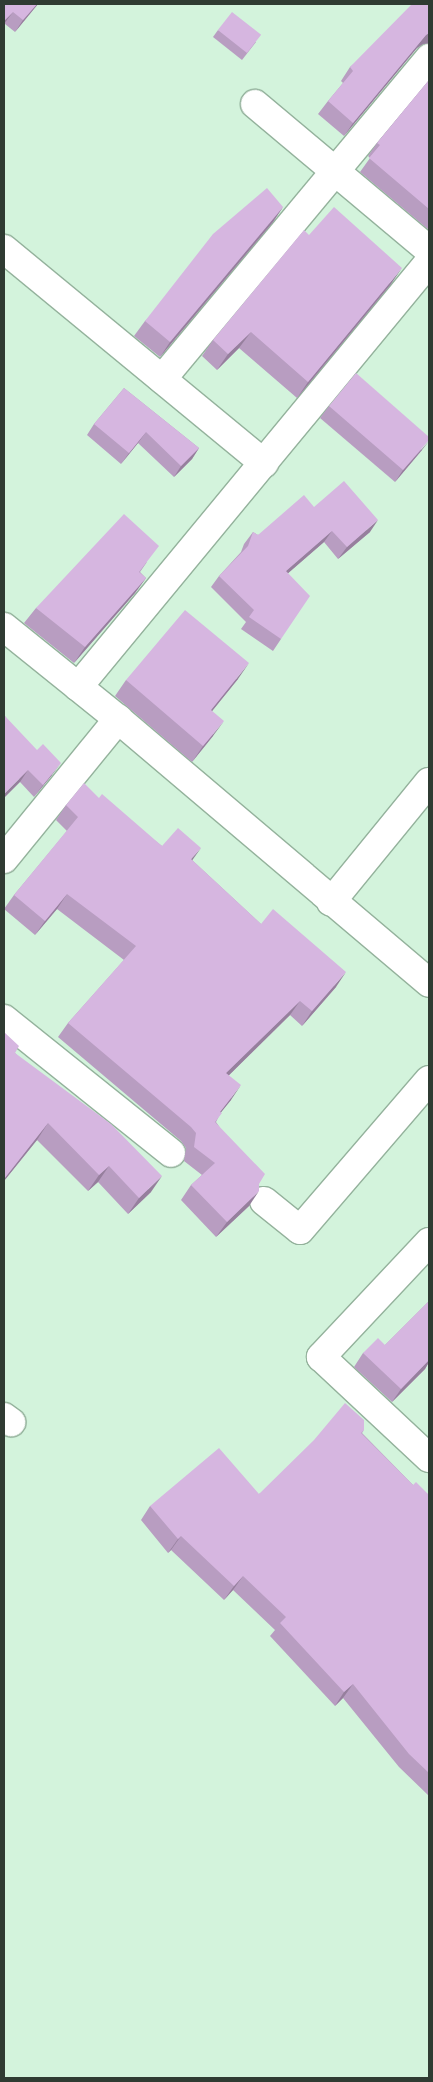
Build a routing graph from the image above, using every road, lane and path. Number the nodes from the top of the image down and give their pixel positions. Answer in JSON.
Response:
{"nodes":[{"id":1,"x":429,"y":58,"type":"edge"},
{"id":2,"x":255,"y":104,"type":"dead end"},
{"id":3,"x":335,"y":172,"type":"junction"},
{"id":4,"x":4,"y":249,"type":"edge"},
{"id":5,"x":429,"y":250,"type":"edge"},
{"id":6,"x":429,"y":262,"type":"edge"},
{"id":7,"x":162,"y":379,"type":"junction"},
{"id":8,"x":264,"y":463,"type":"junction"},
{"id":9,"x":4,"y":627,"type":"edge"},
{"id":10,"x":78,"y":687,"type":"junction"},
{"id":11,"x":118,"y":720,"type":"junction"},
{"id":12,"x":429,"y":782,"type":"edge"},
{"id":13,"x":4,"y":859,"type":"edge"},
{"id":14,"x":331,"y":902,"type":"junction"},
{"id":15,"x":429,"y":983,"type":"edge"},
{"id":16,"x":4,"y":1019,"type":"edge"},
{"id":17,"x":429,"y":1080,"type":"edge"},
{"id":18,"x":170,"y":1153,"type":"dead end"},
{"id":19,"x":264,"y":1201,"type":"dead end"},
{"id":20,"x":429,"y":1242,"type":"edge"},
{"id":21,"x":429,"y":1458,"type":"edge"}],
"edges":[{"from":1,"to":3,"type":"street"},
{"from":2,"to":3,"type":"street"},
{"from":3,"to":5,"type":"street"},
{"from":3,"to":7,"type":"street"},
{"from":4,"to":7,"type":"street"},
{"from":6,"to":8,"type":"street"},
{"from":7,"to":8,"type":"street"},
{"from":8,"to":10,"type":"street"},
{"from":9,"to":10,"type":"street"},
{"from":10,"to":11,"type":"street"},
{"from":11,"to":13,"type":"street"},
{"from":11,"to":14,"type":"street"},
{"from":12,"to":14,"type":"street"},
{"from":14,"to":15,"type":"street"},
{"from":16,"to":18,"type":"street"},
{"from":17,"to":19,"type":"street"},
{"from":20,"to":21,"type":"street"}]}
